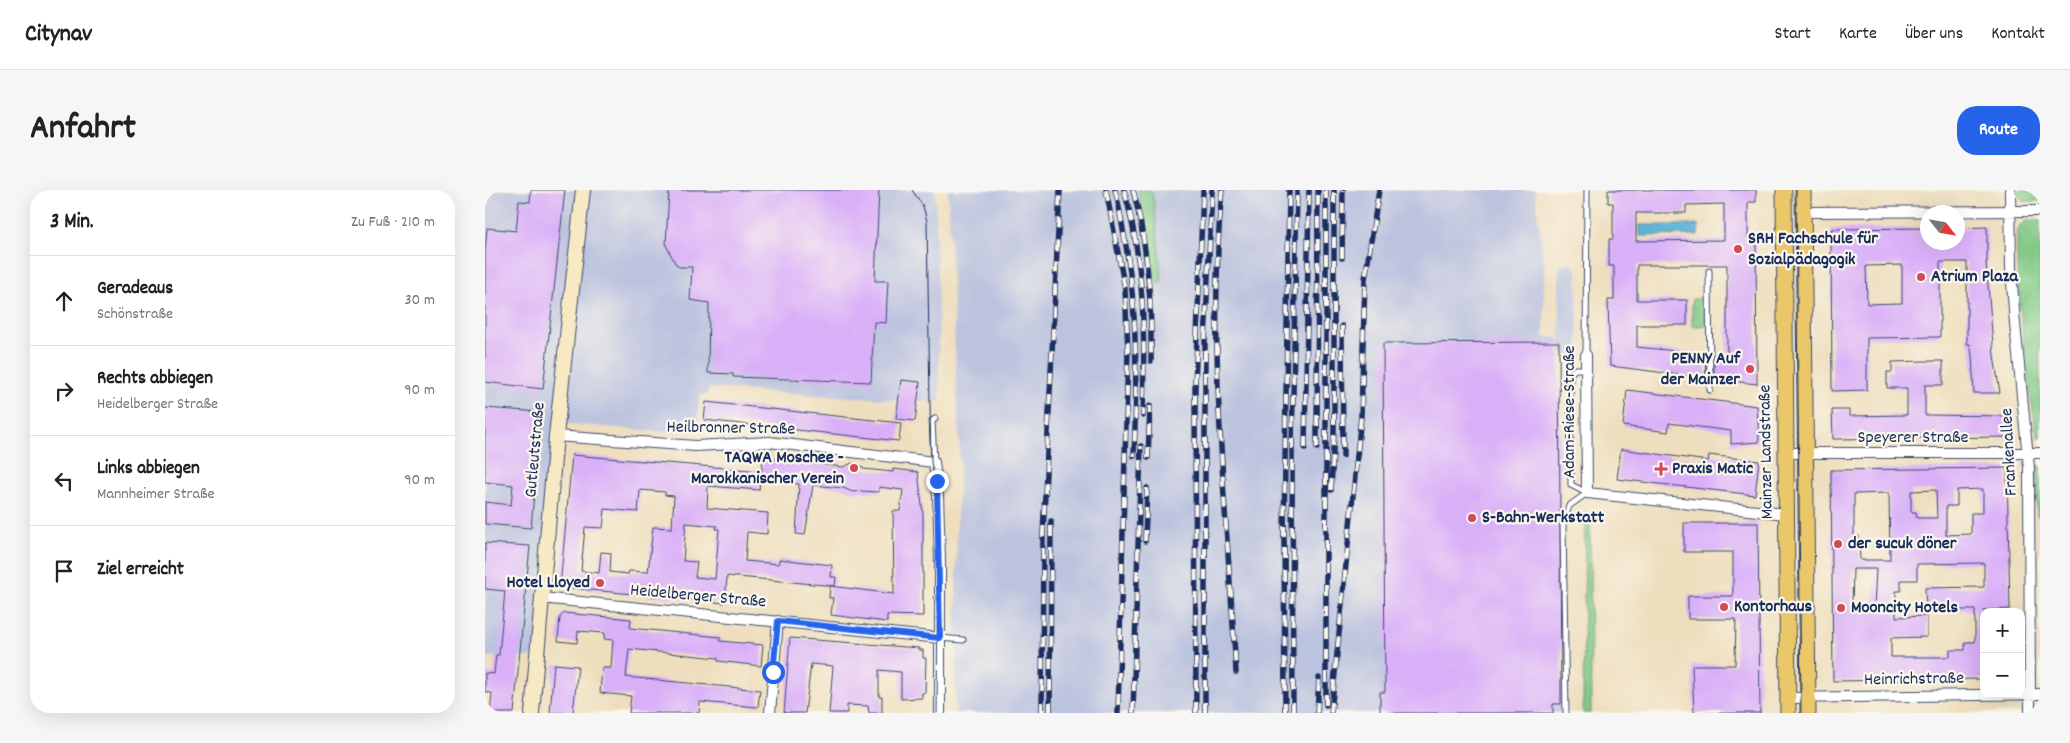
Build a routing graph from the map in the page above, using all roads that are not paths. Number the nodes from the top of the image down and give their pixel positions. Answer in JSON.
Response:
{"nodes":[{"id":1,"x":583,"y":190,"type":"edge"},
{"id":2,"x":1587,"y":190,"type":"edge"},
{"id":3,"x":1784,"y":190,"type":"edge"},
{"id":4,"x":1803,"y":190,"type":"edge"},
{"id":5,"x":2010,"y":190,"type":"edge"},
{"id":6,"x":2010,"y":211,"type":"junction"},
{"id":7,"x":2040,"y":211,"type":"edge"},
{"id":8,"x":1784,"y":212,"type":"junction"},
{"id":9,"x":1804,"y":212,"type":"junction"},
{"id":10,"x":1709,"y":271,"type":"dead end"},
{"id":11,"x":1586,"y":355,"type":"joint"},
{"id":12,"x":1586,"y":369,"type":"junction"},
{"id":13,"x":1710,"y":390,"type":"dead end"},
{"id":14,"x":935,"y":419,"type":"dead end"},
{"id":15,"x":556,"y":436,"type":"junction"},
{"id":16,"x":1786,"y":453,"type":"junction"},
{"id":17,"x":2040,"y":453,"type":"edge"},
{"id":18,"x":1806,"y":454,"type":"junction"},
{"id":19,"x":2028,"y":454,"type":"junction"},
{"id":20,"x":934,"y":462,"type":"junction"},
{"id":21,"x":1587,"y":493,"type":"junction"},
{"id":22,"x":1786,"y":514,"type":"junction"},
{"id":23,"x":541,"y":598,"type":"junction"},
{"id":24,"x":778,"y":621,"type":"junction"},
{"id":25,"x":940,"y":638,"type":"junction"},
{"id":26,"x":963,"y":640,"type":"dead end"},
{"id":27,"x":2035,"y":694,"type":"edge"},
{"id":28,"x":1788,"y":706,"type":"edge"},
{"id":29,"x":1808,"y":706,"type":"edge"},
{"id":30,"x":532,"y":713,"type":"edge"},
{"id":31,"x":770,"y":713,"type":"edge"},
{"id":32,"x":940,"y":713,"type":"edge"},
{"id":33,"x":1566,"y":713,"type":"edge"},
{"id":34,"x":2030,"y":713,"type":"edge"}],
"edges":[{"from":1,"to":15,"type":"main road","name":"Gutleutstraße"},
{"from":2,"to":11,"type":"lane","name":"Adam-Riese-Straße"},
{"from":3,"to":8,"type":"main road","name":"Mainzer Landstraße"},
{"from":4,"to":9,"type":"main road"},
{"from":5,"to":6,"type":"street","name":"Frankenallee"},
{"from":6,"to":7,"type":"street"},
{"from":6,"to":9,"type":"street"},
{"from":6,"to":19,"type":"street","name":"Frankenallee"},
{"from":8,"to":9,"type":"lane"},
{"from":8,"to":16,"type":"main road","name":"Mainzer Landstraße"},
{"from":9,"to":18,"type":"main road"},
{"from":10,"to":13,"type":"lane"},
{"from":11,"to":12,"type":"street","name":"Adam-Riese-Straße"},
{"from":12,"to":21,"type":"street","name":"Adam-Riese-Straße"},
{"from":12,"to":21,"type":"lane"},
{"from":14,"to":20,"type":"lane"},
{"from":15,"to":20,"type":"street","name":"Heilbronner Straße"},
{"from":15,"to":23,"type":"main road","name":"Gutleutstraße"},
{"from":16,"to":18,"type":"street","name":"Speyerer Straße"},
{"from":16,"to":22,"type":"main road","name":"Mainzer Landstraße"},
{"from":17,"to":19,"type":"street","name":"Speyerer Straße"},
{"from":18,"to":19,"type":"street","name":"Speyerer Straße"},
{"from":18,"to":29,"type":"main road"},
{"from":19,"to":27,"type":"street","name":"Frankenallee"},
{"from":20,"to":25,"type":"street"},
{"from":21,"to":22,"type":"street","name":"Adam-Riese-Straße"},
{"from":21,"to":33,"type":"lane"},
{"from":22,"to":28,"type":"main road","name":"Mainzer Landstraße"},
{"from":23,"to":24,"type":"street","name":"Heidelberger Straße"},
{"from":23,"to":30,"type":"main road","name":"Gutleutstraße"},
{"from":24,"to":25,"type":"street","name":"Heidelberger Straße"},
{"from":24,"to":31,"type":"street"},
{"from":25,"to":26,"type":"lane"},
{"from":25,"to":32,"type":"street"},
{"from":27,"to":29,"type":"street","name":"Heinrichstraße"},
{"from":27,"to":34,"type":"street","name":"Frankenallee"},
{"from":28,"to":29,"type":"street","name":"Heinrichstraße"}]}
